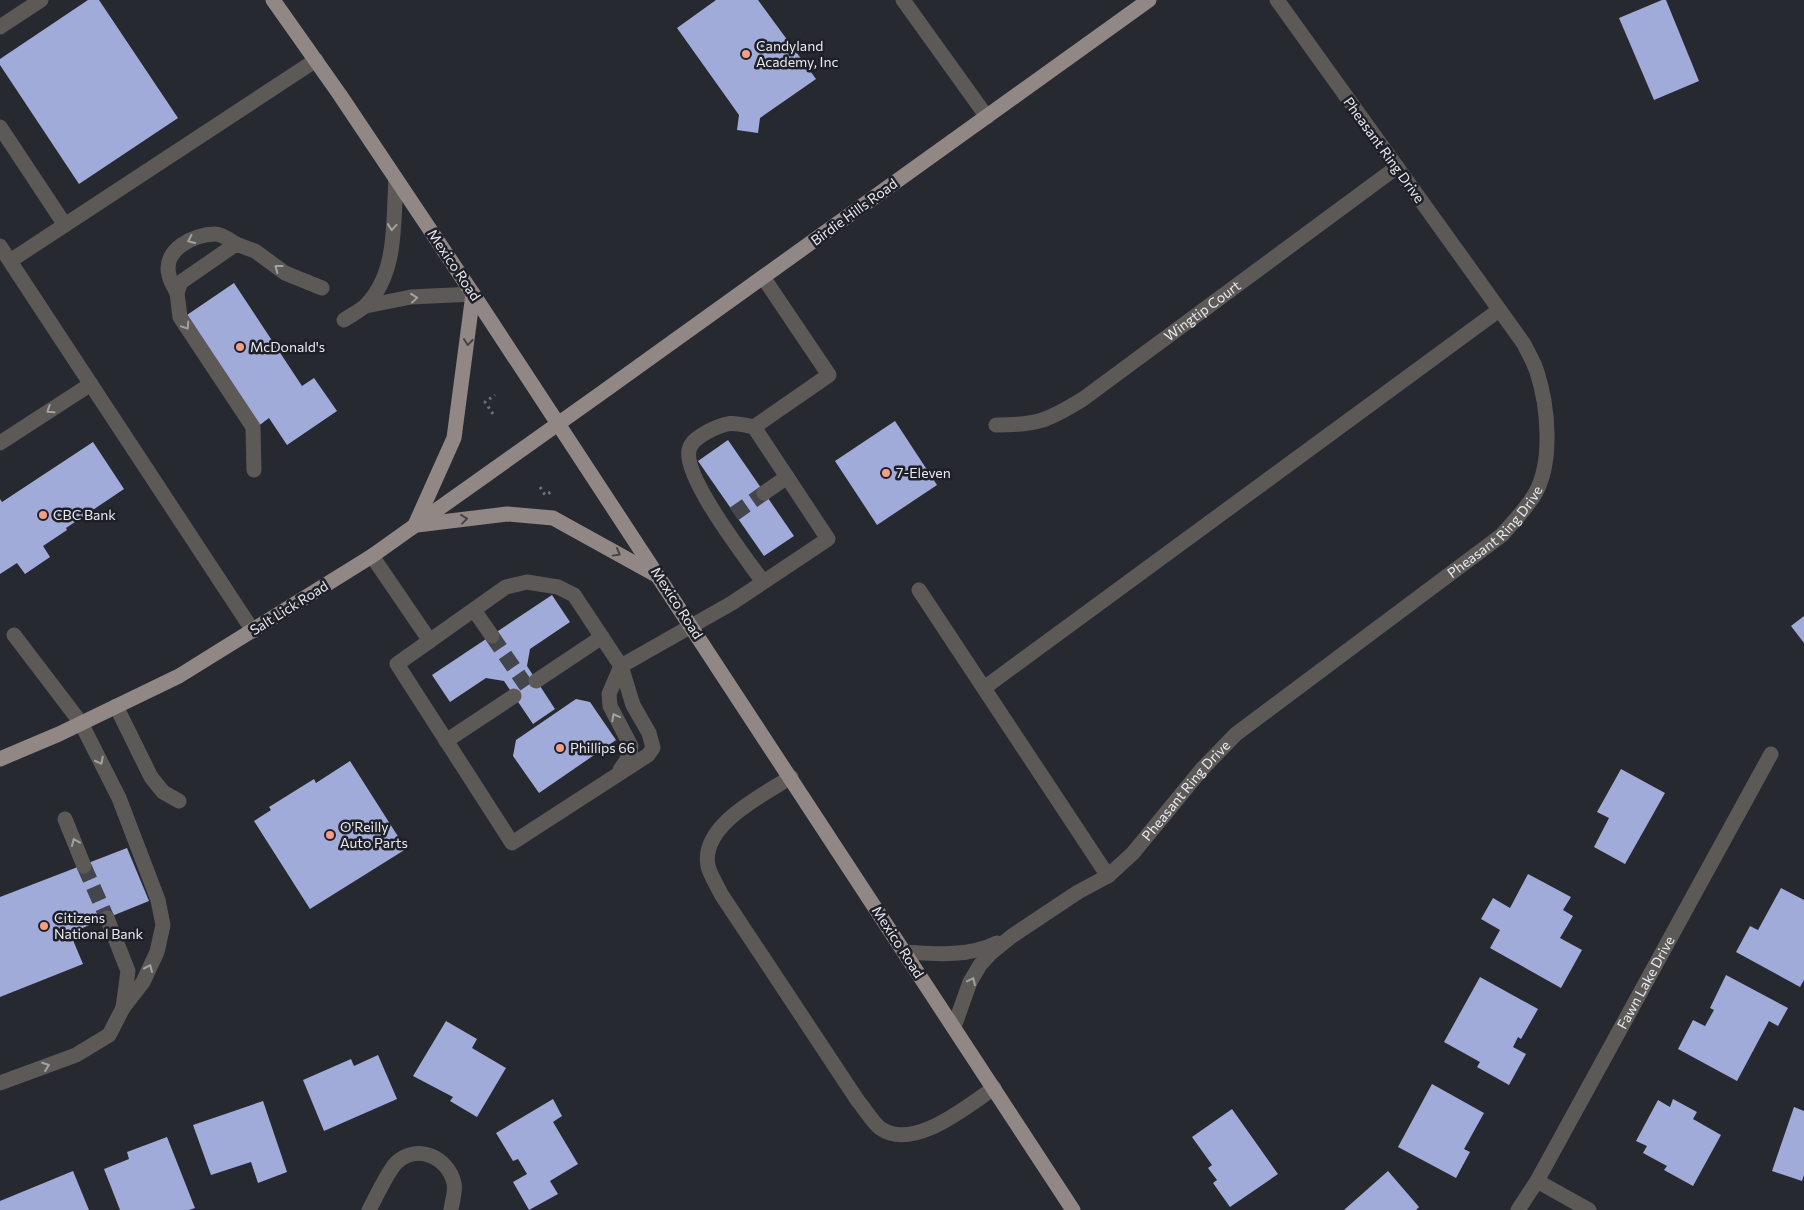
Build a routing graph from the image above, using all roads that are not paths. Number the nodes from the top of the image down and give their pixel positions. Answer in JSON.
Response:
{"nodes":[{"id":1,"x":42,"y":0,"type":"edge"},
{"id":2,"x":274,"y":0,"type":"edge"},
{"id":3,"x":903,"y":0,"type":"edge"},
{"id":4,"x":1149,"y":0,"type":"edge"},
{"id":5,"x":1277,"y":0,"type":"edge"},
{"id":6,"x":0,"y":27,"type":"edge"},
{"id":7,"x":316,"y":60,"type":"junction"},
{"id":8,"x":987,"y":117,"type":"junction"},
{"id":9,"x":0,"y":127,"type":"edge"},
{"id":10,"x":1397,"y":166,"type":"junction"},
{"id":11,"x":396,"y":179,"type":"junction"},
{"id":12,"x":65,"y":225,"type":"junction"},
{"id":13,"x":236,"y":244,"type":"junction"},
{"id":14,"x":0,"y":246,"type":"edge"},
{"id":15,"x":10,"y":261,"type":"junction"},
{"id":16,"x":763,"y":277,"type":"junction"},
{"id":17,"x":322,"y":288,"type":"dead end"},
{"id":18,"x":177,"y":293,"type":"junction"},
{"id":19,"x":473,"y":294,"type":"junction"},
{"id":20,"x":366,"y":306,"type":"junction"},
{"id":21,"x":1499,"y":310,"type":"junction"},
{"id":22,"x":344,"y":320,"type":"dead end"},
{"id":23,"x":91,"y":384,"type":"junction"},
{"id":24,"x":559,"y":424,"type":"junction"},
{"id":25,"x":996,"y":425,"type":"dead end"},
{"id":26,"x":754,"y":427,"type":"junction"},
{"id":27,"x":0,"y":444,"type":"edge"},
{"id":28,"x":254,"y":470,"type":"dead end"},
{"id":29,"x":787,"y":477,"type":"junction"},
{"id":30,"x":764,"y":493,"type":"tunnel mouth"},
{"id":31,"x":415,"y":525,"type":"junction"},
{"id":32,"x":372,"y":556,"type":"junction"},
{"id":33,"x":659,"y":577,"type":"junction"},
{"id":34,"x":762,"y":582,"type":"junction"},
{"id":35,"x":919,"y":590,"type":"dead end"},
{"id":36,"x":474,"y":610,"type":"junction"},
{"id":37,"x":691,"y":624,"type":"junction"},
{"id":38,"x":253,"y":631,"type":"junction"},
{"id":39,"x":14,"y":635,"type":"dead end"},
{"id":40,"x":492,"y":636,"type":"tunnel mouth"},
{"id":41,"x":602,"y":637,"type":"junction"},
{"id":42,"x":430,"y":641,"type":"junction"},
{"id":43,"x":621,"y":666,"type":"junction"},
{"id":44,"x":536,"y":681,"type":"dead end"},
{"id":45,"x":984,"y":688,"type":"junction"},
{"id":46,"x":514,"y":696,"type":"dead end"},
{"id":47,"x":116,"y":706,"type":"junction"},
{"id":48,"x":81,"y":723,"type":"junction"},
{"id":49,"x":446,"y":741,"type":"junction"},
{"id":50,"x":1771,"y":754,"type":"dead end"},
{"id":51,"x":0,"y":759,"type":"edge"},
{"id":52,"x":617,"y":775,"type":"junction"},
{"id":53,"x":791,"y":777,"type":"junction"},
{"id":54,"x":179,"y":801,"type":"dead end"},
{"id":55,"x":65,"y":819,"type":"dead end"},
{"id":56,"x":84,"y":866,"type":"tunnel mouth"},
{"id":57,"x":1108,"y":876,"type":"junction"},
{"id":58,"x":107,"y":918,"type":"tunnel mouth"},
{"id":59,"x":1012,"y":936,"type":"junction"},
{"id":60,"x":905,"y":952,"type":"junction"},
{"id":61,"x":122,"y":1008,"type":"junction"},
{"id":62,"x":954,"y":1027,"type":"junction"},
{"id":63,"x":0,"y":1083,"type":"edge"},
{"id":64,"x":994,"y":1088,"type":"junction"},
{"id":65,"x":1536,"y":1181,"type":"junction"},
{"id":66,"x":369,"y":1210,"type":"edge"},
{"id":67,"x":451,"y":1210,"type":"edge"},
{"id":68,"x":1074,"y":1210,"type":"edge"},
{"id":69,"x":1518,"y":1210,"type":"edge"},
{"id":70,"x":1589,"y":1210,"type":"edge"}],
"edges":[{"from":1,"to":6,"type":"street"},
{"from":2,"to":7,"type":"main road","name":"Mexico Road"},
{"from":3,"to":8,"type":"street"},
{"from":4,"to":8,"type":"main road","name":"Birdie Hills Road"},
{"from":5,"to":10,"type":"street","name":"Pheasant Ring Drive"},
{"from":7,"to":11,"type":"main road","name":"Mexico Road"},
{"from":7,"to":12,"type":"street"},
{"from":8,"to":16,"type":"main road","name":"Birdie Hills Road"},
{"from":9,"to":12,"type":"street"},
{"from":10,"to":21,"type":"street","name":"Pheasant Ring Drive"},
{"from":10,"to":25,"type":"street","name":"Wingtip Court"},
{"from":11,"to":19,"type":"main road","name":"Mexico Road"},
{"from":11,"to":20,"type":"street","one_way":true},
{"from":12,"to":15,"type":"street"},
{"from":17,"to":13,"type":"street","one_way":true},
{"from":13,"to":18,"type":"street"},
{"from":13,"to":18,"type":"street","one_way":true},
{"from":14,"to":15,"type":"street"},
{"from":15,"to":23,"type":"street"},
{"from":16,"to":24,"type":"main road","name":"Birdie Hills Road"},
{"from":16,"to":26,"type":"street"},
{"from":18,"to":28,"type":"street","one_way":true},
{"from":20,"to":19,"type":"street","one_way":true},
{"from":19,"to":24,"type":"main road","name":"Mexico Road"},
{"from":19,"to":31,"type":"main road","one_way":true},
{"from":20,"to":22,"type":"street"},
{"from":21,"to":45,"type":"street"},
{"from":21,"to":57,"type":"street","name":"Pheasant Ring Drive"},
{"from":23,"to":27,"type":"street","one_way":true},
{"from":23,"to":38,"type":"street"},
{"from":24,"to":31,"type":"main road","name":"Salt Lick Road"},
{"from":24,"to":33,"type":"main road","name":"Mexico Road"},
{"from":26,"to":29,"type":"street"},
{"from":26,"to":34,"type":"street"},
{"from":29,"to":30,"type":"street"},
{"from":29,"to":34,"type":"street"},
{"from":31,"to":32,"type":"main road","name":"Salt Lick Road"},
{"from":31,"to":33,"type":"main road","one_way":true},
{"from":32,"to":38,"type":"main road","name":"Salt Lick Road"},
{"from":32,"to":42,"type":"street"},
{"from":33,"to":37,"type":"main road","name":"Mexico Road"},
{"from":34,"to":37,"type":"street"},
{"from":35,"to":45,"type":"street"},
{"from":36,"to":40,"type":"street"},
{"from":36,"to":41,"type":"street"},
{"from":36,"to":42,"type":"street"},
{"from":37,"to":43,"type":"street"},
{"from":37,"to":53,"type":"main road","name":"Mexico Road"},
{"from":38,"to":47,"type":"main road","name":"Salt Lick Road"},
{"from":39,"to":48,"type":"street"},
{"from":41,"to":43,"type":"street"},
{"from":41,"to":44,"type":"street"},
{"from":42,"to":49,"type":"street"},
{"from":52,"to":43,"type":"street","one_way":true},
{"from":43,"to":52,"type":"street"},
{"from":45,"to":57,"type":"street"},
{"from":46,"to":49,"type":"street"},
{"from":47,"to":48,"type":"main road","name":"Salt Lick Road"},
{"from":47,"to":54,"type":"street"},
{"from":48,"to":51,"type":"main road","name":"Salt Lick Road"},
{"from":48,"to":61,"type":"street"},
{"from":49,"to":52,"type":"street"},
{"from":50,"to":65,"type":"street","name":"Fawn Lake Drive"},
{"from":53,"to":60,"type":"main road","name":"Mexico Road"},
{"from":53,"to":64,"type":"street"},
{"from":56,"to":55,"type":"street","one_way":true},
{"from":57,"to":59,"type":"street","name":"Pheasant Ring Drive"},
{"from":58,"to":61,"type":"street"},
{"from":59,"to":60,"type":"street"},
{"from":62,"to":59,"type":"street","one_way":true},
{"from":60,"to":62,"type":"main road","name":"Mexico Road"},
{"from":63,"to":61,"type":"street","one_way":true},
{"from":62,"to":64,"type":"main road","name":"Mexico Road"},
{"from":64,"to":68,"type":"main road","name":"Mexico Road"},
{"from":65,"to":69,"type":"street","name":"Fawn Lake Drive"},
{"from":65,"to":70,"type":"street"},
{"from":66,"to":67,"type":"street"}]}
